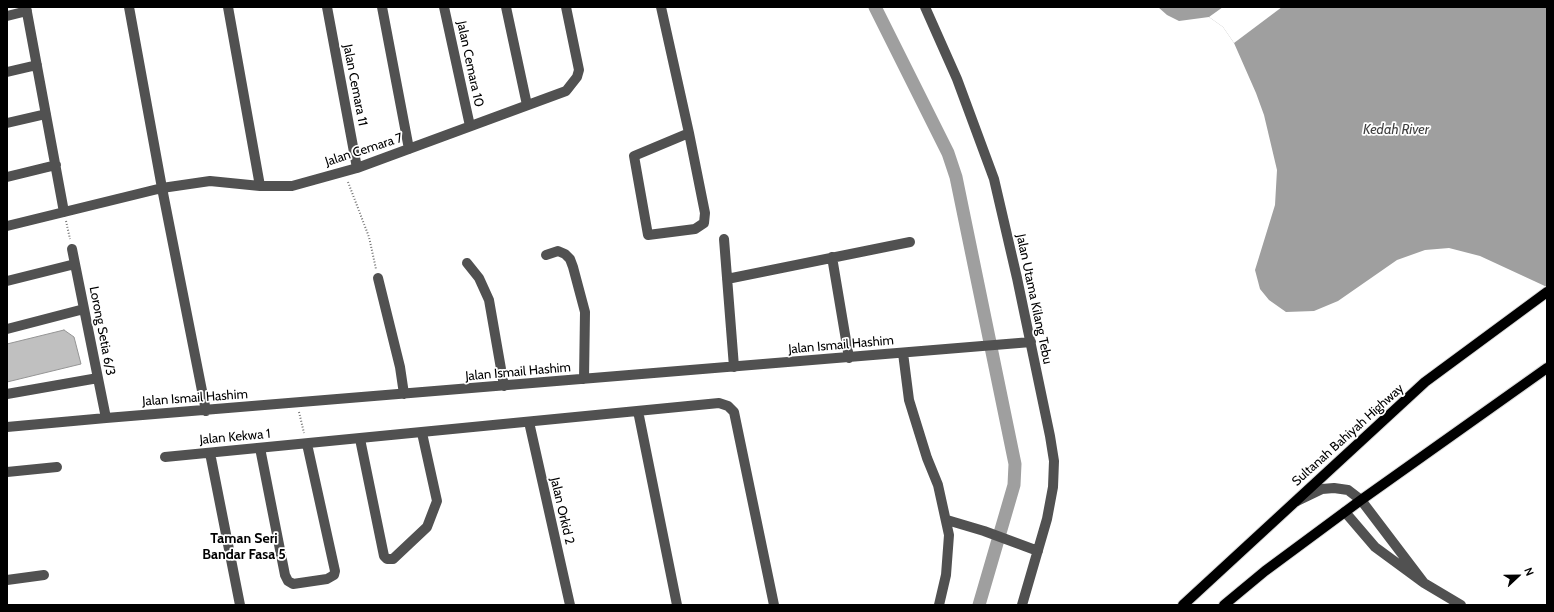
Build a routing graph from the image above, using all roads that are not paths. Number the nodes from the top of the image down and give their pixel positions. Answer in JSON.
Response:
{"nodes":[{"id":1,"x":129,"y":7,"type":"edge"},
{"id":2,"x":228,"y":7,"type":"edge"},
{"id":3,"x":327,"y":7,"type":"edge"},
{"id":4,"x":382,"y":7,"type":"edge"},
{"id":5,"x":444,"y":7,"type":"edge"},
{"id":6,"x":506,"y":7,"type":"edge"},
{"id":7,"x":566,"y":7,"type":"edge"},
{"id":8,"x":661,"y":7,"type":"edge"},
{"id":9,"x":925,"y":7,"type":"edge"},
{"id":10,"x":27,"y":9,"type":"edge"},
{"id":11,"x":7,"y":16,"type":"edge"},
{"id":12,"x":37,"y":65,"type":"junction"},
{"id":13,"x":7,"y":72,"type":"edge"},
{"id":14,"x":527,"y":105,"type":"junction"},
{"id":15,"x":46,"y":114,"type":"junction"},
{"id":16,"x":7,"y":123,"type":"edge"},
{"id":17,"x":470,"y":126,"type":"junction"},
{"id":18,"x":689,"y":133,"type":"junction"},
{"id":19,"x":409,"y":149,"type":"junction"},
{"id":20,"x":56,"y":165,"type":"junction"},
{"id":21,"x":357,"y":168,"type":"junction"},
{"id":22,"x":7,"y":177,"type":"edge"},
{"id":23,"x":260,"y":186,"type":"junction"},
{"id":24,"x":162,"y":188,"type":"junction"},
{"id":25,"x":64,"y":212,"type":"junction"},
{"id":26,"x":7,"y":226,"type":"edge"},
{"id":27,"x":724,"y":239,"type":"dead end"},
{"id":28,"x":910,"y":242,"type":"dead end"},
{"id":29,"x":72,"y":249,"type":"road end"},
{"id":30,"x":546,"y":255,"type":"dead end"},
{"id":31,"x":832,"y":257,"type":"junction"},
{"id":32,"x":467,"y":263,"type":"dead end"},
{"id":33,"x":75,"y":264,"type":"junction"},
{"id":34,"x":378,"y":278,"type":"road end"},
{"id":35,"x":727,"y":279,"type":"junction"},
{"id":36,"x":7,"y":281,"type":"edge"},
{"id":37,"x":1544,"y":295,"type":"edge"},
{"id":38,"x":84,"y":309,"type":"junction"},
{"id":39,"x":7,"y":330,"type":"edge"},
{"id":40,"x":1031,"y":342,"type":"junction"},
{"id":41,"x":903,"y":353,"type":"junction"},
{"id":42,"x":849,"y":358,"type":"junction"},
{"id":43,"x":734,"y":367,"type":"junction"},
{"id":44,"x":1547,"y":368,"type":"edge"},
{"id":45,"x":98,"y":378,"type":"junction"},
{"id":46,"x":584,"y":379,"type":"junction"},
{"id":47,"x":504,"y":386,"type":"junction"},
{"id":48,"x":7,"y":394,"type":"edge"},
{"id":49,"x":404,"y":394,"type":"junction"},
{"id":50,"x":206,"y":411,"type":"junction"},
{"id":51,"x":638,"y":411,"type":"junction"},
{"id":52,"x":106,"y":418,"type":"junction"},
{"id":53,"x":529,"y":422,"type":"junction"},
{"id":54,"x":7,"y":427,"type":"edge"},
{"id":55,"x":422,"y":433,"type":"junction"},
{"id":56,"x":360,"y":439,"type":"junction"},
{"id":57,"x":307,"y":444,"type":"junction"},
{"id":58,"x":260,"y":448,"type":"junction"},
{"id":59,"x":210,"y":453,"type":"junction"},
{"id":60,"x":165,"y":457,"type":"dead end"},
{"id":61,"x":57,"y":467,"type":"dead end"},
{"id":62,"x":7,"y":472,"type":"edge"},
{"id":63,"x":1361,"y":500,"type":"junction"},
{"id":64,"x":1292,"y":503,"type":"junction"},
{"id":65,"x":1345,"y":512,"type":"junction"},
{"id":66,"x":947,"y":520,"type":"junction"},
{"id":67,"x":1038,"y":551,"type":"junction"},
{"id":68,"x":44,"y":575,"type":"dead end"},
{"id":69,"x":7,"y":580,"type":"edge"},
{"id":70,"x":1424,"y":583,"type":"junction"},
{"id":71,"x":240,"y":605,"type":"edge"},
{"id":72,"x":570,"y":605,"type":"edge"},
{"id":73,"x":677,"y":605,"type":"edge"},
{"id":74,"x":774,"y":605,"type":"edge"},
{"id":75,"x":938,"y":605,"type":"edge"},
{"id":76,"x":1022,"y":605,"type":"edge"},
{"id":77,"x":1183,"y":605,"type":"edge"},
{"id":78,"x":1224,"y":605,"type":"edge"},
{"id":79,"x":1461,"y":605,"type":"edge"}],
"edges":[{"from":1,"to":24,"type":"street"},
{"from":2,"to":23,"type":"street"},
{"from":3,"to":21,"type":"street","name":"Jalan Cemara 11"},
{"from":4,"to":19,"type":"street"},
{"from":5,"to":17,"type":"street","name":"Jalan Cemara 10"},
{"from":6,"to":14,"type":"street"},
{"from":7,"to":14,"type":"street","name":"Jalan Cemara 7"},
{"from":8,"to":18,"type":"street"},
{"from":9,"to":40,"type":"street","name":"Jalan Utama Kilang Tebu"},
{"from":10,"to":11,"type":"street"},
{"from":10,"to":12,"type":"street"},
{"from":12,"to":13,"type":"street"},
{"from":12,"to":15,"type":"street"},
{"from":14,"to":17,"type":"street","name":"Jalan Cemara 7"},
{"from":15,"to":16,"type":"street"},
{"from":15,"to":20,"type":"street"},
{"from":17,"to":19,"type":"street","name":"Jalan Cemara 7"},
{"from":18,"to":18,"type":"street"},
{"from":19,"to":21,"type":"street","name":"Jalan Cemara 7"},
{"from":20,"to":22,"type":"street"},
{"from":20,"to":25,"type":"street"},
{"from":21,"to":23,"type":"street","name":"Jalan Cemara 7"},
{"from":23,"to":24,"type":"street","name":"Jalan Cemara 7"},
{"from":24,"to":25,"type":"street","name":"Jalan Cemara 7"},
{"from":24,"to":50,"type":"street"},
{"from":25,"to":26,"type":"street","name":"Jalan Cemara 7"},
{"from":27,"to":35,"type":"street"},
{"from":28,"to":31,"type":"street"},
{"from":29,"to":33,"type":"street","name":"Lorong Setia 6/3"},
{"from":30,"to":46,"type":"street"},
{"from":31,"to":35,"type":"street"},
{"from":31,"to":42,"type":"street"},
{"from":32,"to":47,"type":"street"},
{"from":33,"to":36,"type":"street"},
{"from":33,"to":38,"type":"street","name":"Lorong Setia 6/3"},
{"from":34,"to":49,"type":"street"},
{"from":35,"to":43,"type":"street"},
{"from":37,"to":64,"type":"main road","name":"Sultanah Bahiyah Highway"},
{"from":38,"to":39,"type":"street"},
{"from":38,"to":45,"type":"street","name":"Lorong Setia 6/3"},
{"from":40,"to":41,"type":"street","name":"Jalan Ismail Hashim"},
{"from":40,"to":67,"type":"street","name":"Jalan Utama Kilang Tebu"},
{"from":41,"to":42,"type":"street","name":"Jalan Ismail Hashim"},
{"from":41,"to":66,"type":"street"},
{"from":42,"to":43,"type":"street","name":"Jalan Ismail Hashim"},
{"from":43,"to":46,"type":"street","name":"Jalan Ismail Hashim"},
{"from":44,"to":63,"type":"main road"},
{"from":45,"to":48,"type":"street"},
{"from":45,"to":52,"type":"street","name":"Lorong Setia 6/3"},
{"from":46,"to":47,"type":"street","name":"Jalan Ismail Hashim"},
{"from":47,"to":49,"type":"street","name":"Jalan Ismail Hashim"},
{"from":49,"to":50,"type":"street","name":"Jalan Ismail Hashim"},
{"from":50,"to":52,"type":"street","name":"Jalan Ismail Hashim"},
{"from":51,"to":53,"type":"street","name":"Jalan Kekwa 1"},
{"from":51,"to":73,"type":"street"},
{"from":51,"to":74,"type":"street","name":"Jalan Kekwa 1"},
{"from":52,"to":54,"type":"street","name":"Jalan Ismail Hashim"},
{"from":53,"to":55,"type":"street","name":"Jalan Kekwa 1"},
{"from":53,"to":72,"type":"street","name":"Jalan Orkid 2"},
{"from":55,"to":56,"type":"street","name":"Jalan Kekwa 1"},
{"from":55,"to":56,"type":"street"},
{"from":56,"to":57,"type":"street","name":"Jalan Kekwa 1"},
{"from":57,"to":58,"type":"street","name":"Jalan Kekwa 1"},
{"from":57,"to":58,"type":"street"},
{"from":58,"to":59,"type":"street","name":"Jalan Kekwa 1"},
{"from":59,"to":60,"type":"street","name":"Jalan Kekwa 1"},
{"from":59,"to":71,"type":"street"},
{"from":61,"to":62,"type":"street"},
{"from":63,"to":64,"type":"street"},
{"from":63,"to":65,"type":"main road"},
{"from":63,"to":70,"type":"street"},
{"from":64,"to":77,"type":"main road","name":"Sultanah Bahiyah Highway"},
{"from":65,"to":70,"type":"street"},
{"from":65,"to":78,"type":"main road"},
{"from":66,"to":67,"type":"street"},
{"from":66,"to":75,"type":"street"},
{"from":67,"to":76,"type":"street","name":"Jalan Utama Kilang Tebu"},
{"from":68,"to":69,"type":"street"},
{"from":70,"to":79,"type":"street"}]}
